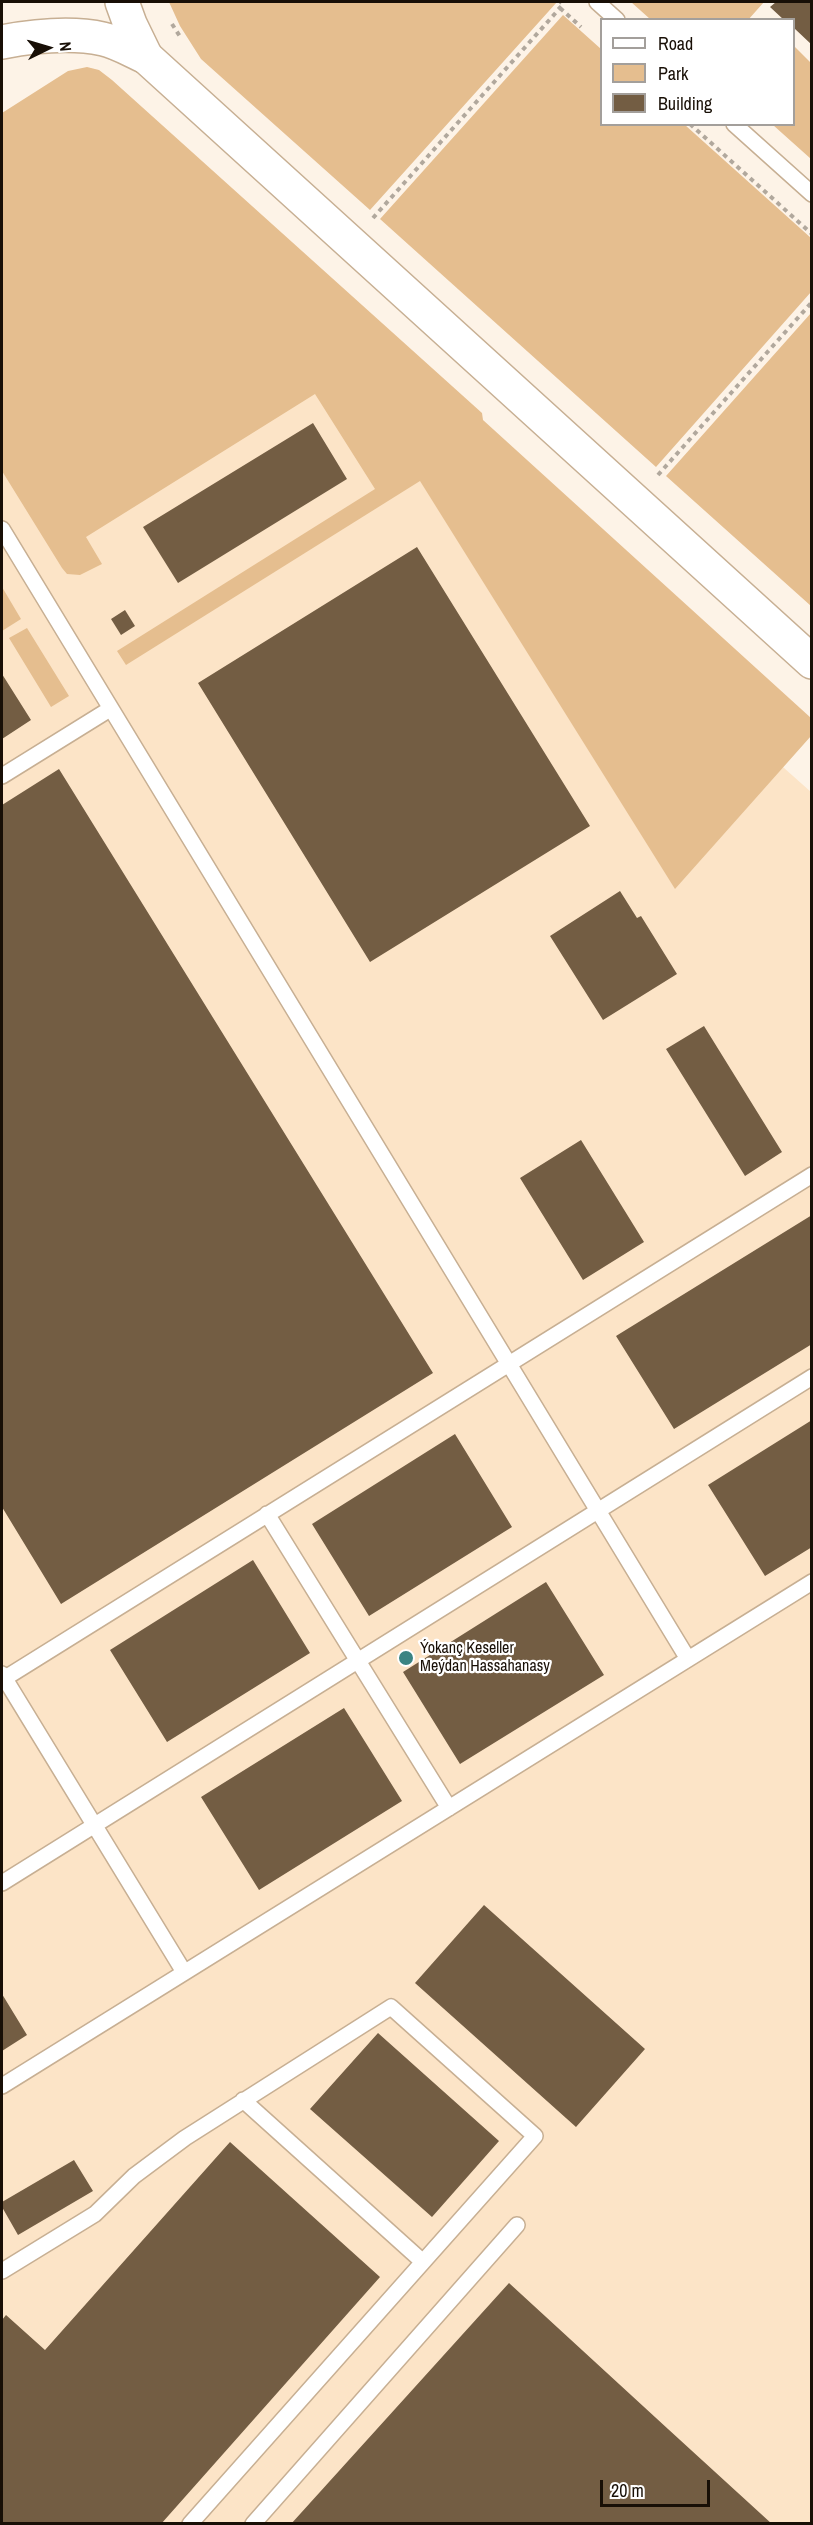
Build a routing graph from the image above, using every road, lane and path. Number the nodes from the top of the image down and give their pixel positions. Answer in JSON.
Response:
{"nodes":[{"id":1,"x":122,"y":2,"type":"edge"},
{"id":2,"x":560,"y":2,"type":"edge"},
{"id":3,"x":597,"y":2,"type":"edge"},
{"id":4,"x":615,"y":18,"type":"edge"},
{"id":5,"x":2,"y":42,"type":"edge"},
{"id":6,"x":146,"y":57,"type":"junction"},
{"id":7,"x":692,"y":126,"type":"edge"},
{"id":8,"x":736,"y":126,"type":"edge"},
{"id":9,"x":812,"y":194,"type":"edge"},
{"id":10,"x":370,"y":221,"type":"dead end"},
{"id":11,"x":812,"y":234,"type":"edge"},
{"id":12,"x":812,"y":303,"type":"edge"},
{"id":13,"x":655,"y":478,"type":"dead end"},
{"id":14,"x":2,"y":529,"type":"edge"},
{"id":15,"x":812,"y":662,"type":"edge"},
{"id":16,"x":110,"y":709,"type":"junction"},
{"id":17,"x":2,"y":776,"type":"edge"},
{"id":18,"x":812,"y":1175,"type":"edge"},
{"id":19,"x":509,"y":1363,"type":"junction"},
{"id":20,"x":812,"y":1377,"type":"edge"},
{"id":21,"x":598,"y":1510,"type":"junction"},
{"id":22,"x":267,"y":1514,"type":"junction"},
{"id":23,"x":812,"y":1582,"type":"edge"},
{"id":24,"x":688,"y":1659,"type":"junction"},
{"id":25,"x":358,"y":1661,"type":"junction"},
{"id":26,"x":2,"y":1677,"type":"edge"},
{"id":27,"x":449,"y":1808,"type":"junction"},
{"id":28,"x":94,"y":1825,"type":"junction"},
{"id":29,"x":2,"y":1882,"type":"edge"},
{"id":30,"x":184,"y":1972,"type":"junction"},
{"id":31,"x":2,"y":2086,"type":"edge"},
{"id":32,"x":243,"y":2100,"type":"junction"},
{"id":33,"x":517,"y":2225,"type":"dead end"},
{"id":34,"x":423,"y":2262,"type":"junction"},
{"id":35,"x":2,"y":2271,"type":"edge"},
{"id":36,"x":190,"y":2523,"type":"edge"},
{"id":37,"x":253,"y":2523,"type":"edge"}],
"edges":[{"from":1,"to":6,"type":"street"},
{"from":2,"to":10,"type":"path"},
{"from":3,"to":4,"type":"lane"},
{"from":5,"to":6,"type":"street"},
{"from":6,"to":15,"type":"street"},
{"from":7,"to":11,"type":"path"},
{"from":8,"to":9,"type":"lane"},
{"from":12,"to":13,"type":"path"},
{"from":14,"to":16,"type":"lane"},
{"from":16,"to":17,"type":"lane"},
{"from":16,"to":19,"type":"lane"},
{"from":18,"to":19,"type":"lane"},
{"from":19,"to":21,"type":"lane"},
{"from":19,"to":22,"type":"lane"},
{"from":20,"to":21,"type":"lane"},
{"from":21,"to":24,"type":"lane"},
{"from":21,"to":25,"type":"lane"},
{"from":22,"to":25,"type":"lane"},
{"from":22,"to":26,"type":"lane"},
{"from":23,"to":24,"type":"lane"},
{"from":24,"to":27,"type":"lane"},
{"from":25,"to":27,"type":"lane"},
{"from":25,"to":28,"type":"lane"},
{"from":26,"to":28,"type":"lane"},
{"from":27,"to":30,"type":"lane"},
{"from":28,"to":29,"type":"lane"},
{"from":28,"to":30,"type":"lane"},
{"from":30,"to":31,"type":"lane"},
{"from":32,"to":34,"type":"lane"},
{"from":32,"to":34,"type":"lane"},
{"from":32,"to":35,"type":"lane"},
{"from":33,"to":37,"type":"lane"},
{"from":34,"to":36,"type":"lane"}]}
